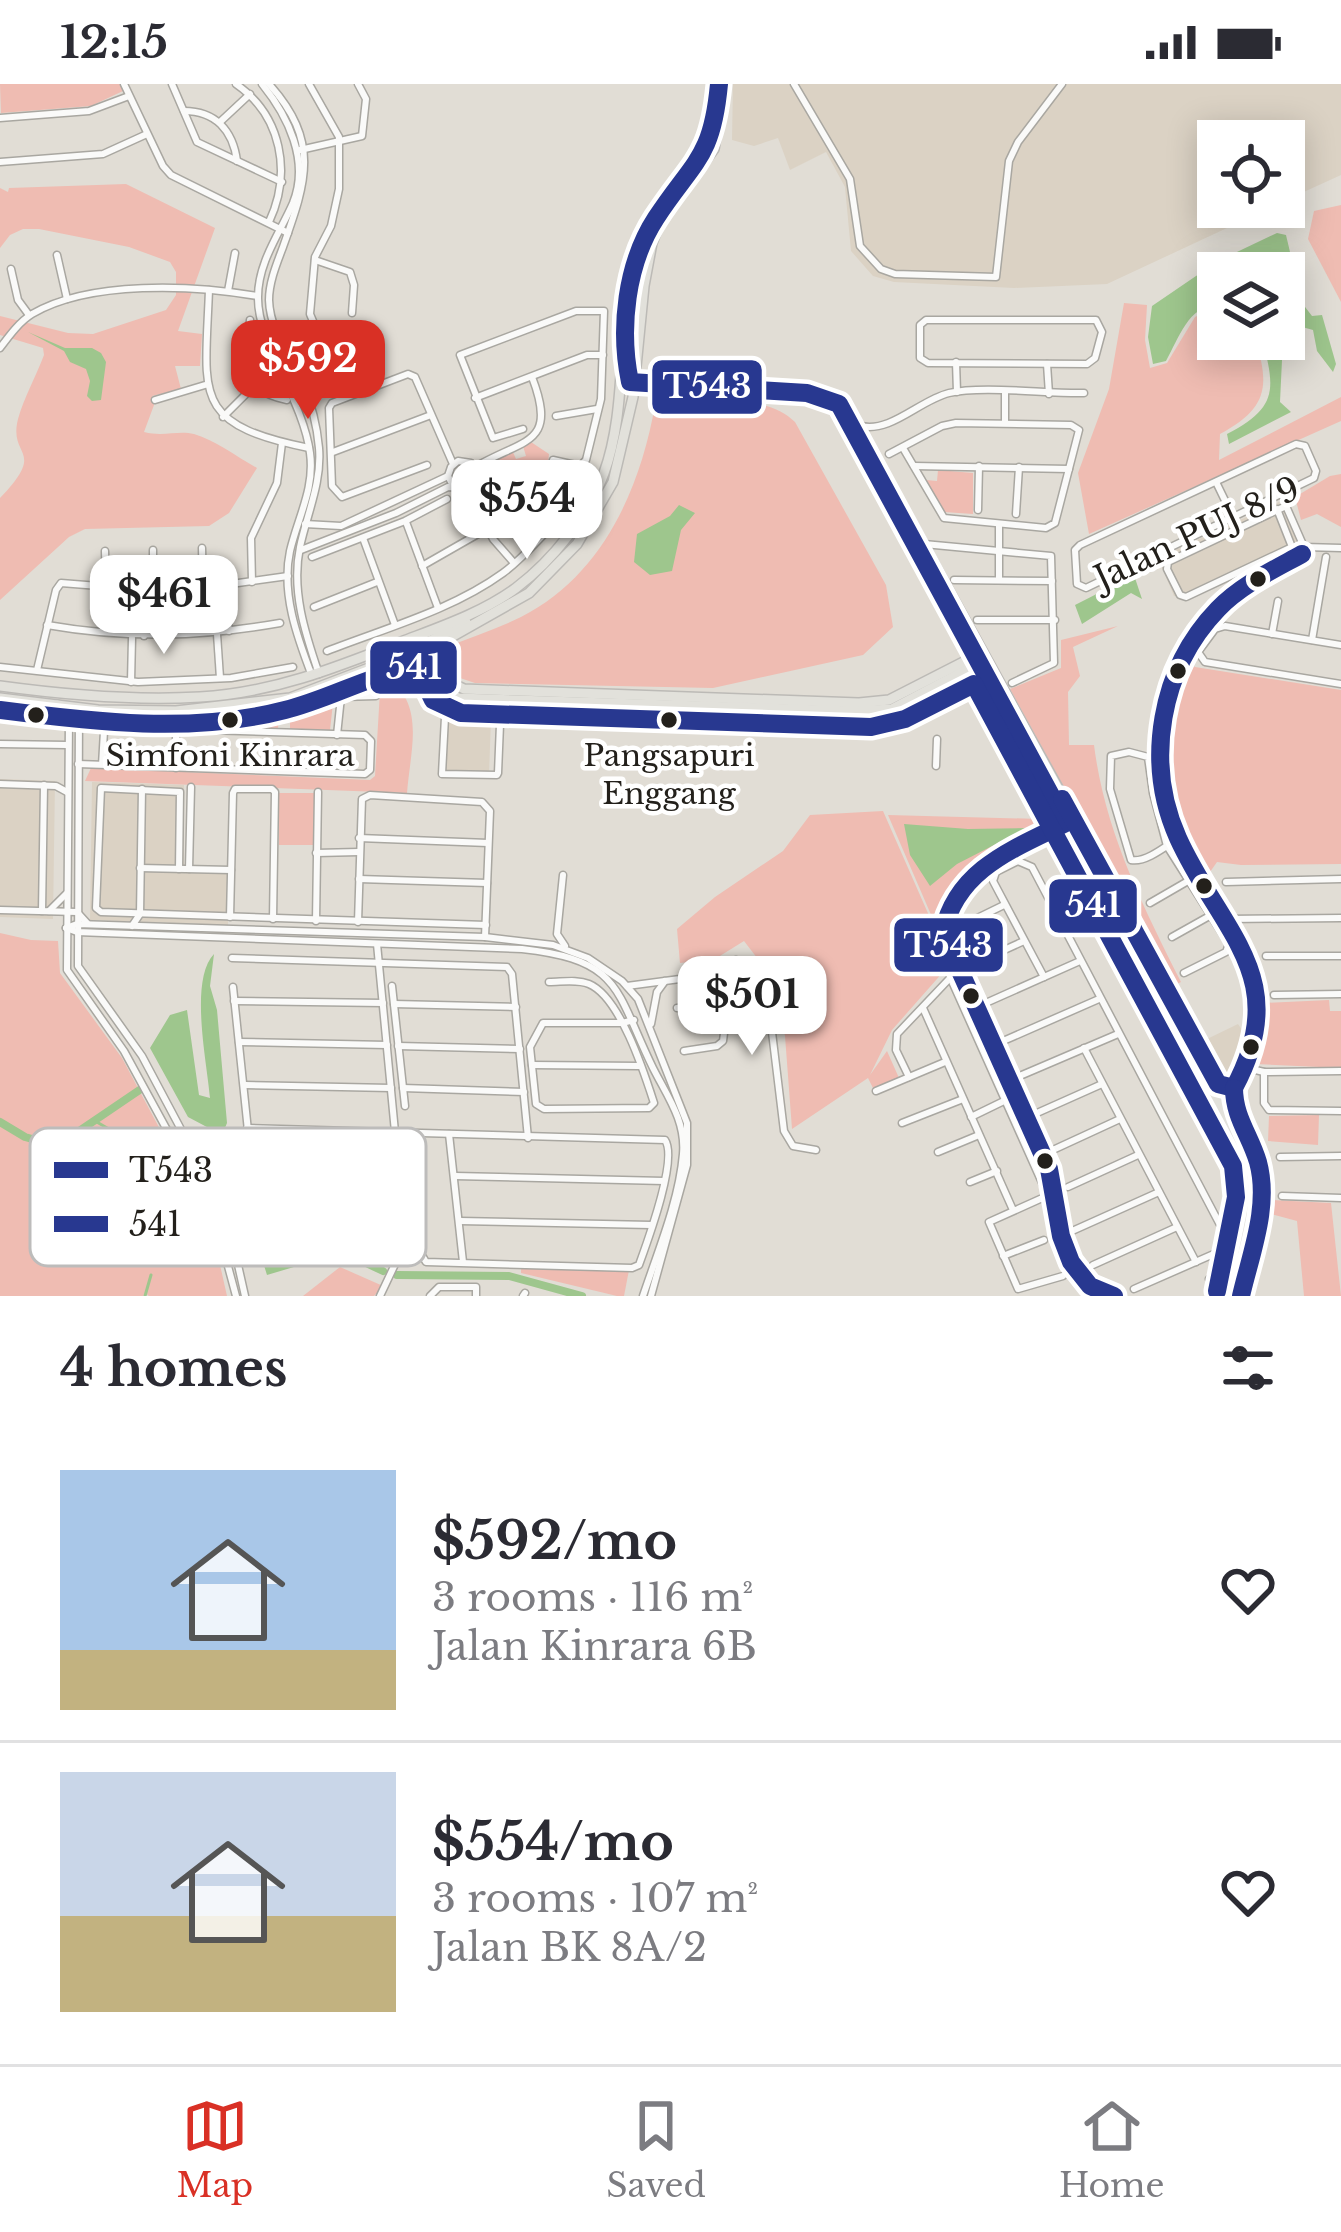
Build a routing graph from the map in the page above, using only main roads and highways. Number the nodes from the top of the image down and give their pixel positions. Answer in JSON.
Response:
{"nodes":[{"id":1,"x":722,"y":84,"type":"edge"},
{"id":2,"x":637,"y":377,"type":"junction"},
{"id":3,"x":632,"y":404,"type":"junction"},
{"id":4,"x":617,"y":421,"type":"junction"},
{"id":5,"x":922,"y":549,"type":"junction"},
{"id":6,"x":486,"y":605,"type":"junction"},
{"id":7,"x":446,"y":639,"type":"junction"},
{"id":8,"x":967,"y":640,"type":"junction"},
{"id":9,"x":426,"y":646,"type":"junction"},
{"id":10,"x":379,"y":657,"type":"junction"},
{"id":11,"x":983,"y":657,"type":"junction"},
{"id":12,"x":435,"y":659,"type":"junction"},
{"id":13,"x":960,"y":669,"type":"junction"},
{"id":14,"x":317,"y":671,"type":"junction"},
{"id":15,"x":991,"y":680,"type":"junction"},
{"id":16,"x":0,"y":686,"type":"edge"},
{"id":17,"x":64,"y":694,"type":"junction"},
{"id":18,"x":97,"y":696,"type":"junction"},
{"id":19,"x":0,"y":698,"type":"edge"},
{"id":20,"x":255,"y":704,"type":"junction"},
{"id":21,"x":57,"y":705,"type":"junction"},
{"id":22,"x":74,"y":706,"type":"junction"},
{"id":23,"x":98,"y":710,"type":"junction"},
{"id":24,"x":1069,"y":821,"type":"junction"},
{"id":25,"x":1218,"y":1084,"type":"junction"},
{"id":26,"x":1221,"y":1099,"type":"junction"},
{"id":27,"x":1234,"y":1115,"type":"junction"},
{"id":28,"x":1237,"y":1296,"type":"edge"}],
"edges":[{"from":1,"to":2,"type":"main road"},
{"from":2,"to":3,"type":"main road"},
{"from":2,"to":3,"type":"main road"},
{"from":2,"to":4,"type":"main road"},
{"from":2,"to":4,"type":"main road"},
{"from":2,"to":5,"type":"main road"},
{"from":2,"to":5,"type":"main road"},
{"from":3,"to":7,"type":"main road"},
{"from":4,"to":6,"type":"main road"},
{"from":5,"to":8,"type":"main road"},
{"from":5,"to":11,"type":"main road"},
{"from":6,"to":9,"type":"main road"},
{"from":6,"to":10,"type":"main road"},
{"from":7,"to":9,"type":"main road"},
{"from":7,"to":12,"type":"main road"},
{"from":8,"to":11,"type":"main road"},
{"from":8,"to":13,"type":"main road"},
{"from":9,"to":10,"type":"main road"},
{"from":9,"to":12,"type":"main road"},
{"from":9,"to":12,"type":"main road"},
{"from":10,"to":14,"type":"main road"},
{"from":10,"to":20,"type":"main road"},
{"from":11,"to":13,"type":"main road"},
{"from":11,"to":15,"type":"main road"},
{"from":11,"to":24,"type":"main road"},
{"from":12,"to":13,"type":"main road"},
{"from":13,"to":15,"type":"main road"},
{"from":14,"to":18,"type":"main road"},
{"from":14,"to":20,"type":"main road"},
{"from":15,"to":24,"type":"main road"},
{"from":16,"to":17,"type":"main road"},
{"from":17,"to":18,"type":"main road"},
{"from":17,"to":22,"type":"main road"},
{"from":18,"to":22,"type":"main road"},
{"from":19,"to":21,"type":"main road"},
{"from":20,"to":23,"type":"main road"},
{"from":21,"to":22,"type":"main road"},
{"from":21,"to":23,"type":"main road"},
{"from":22,"to":23,"type":"main road"},
{"from":24,"to":25,"type":"main road"},
{"from":24,"to":26,"type":"main road"},
{"from":25,"to":26,"type":"main road"},
{"from":25,"to":27,"type":"main road"},
{"from":26,"to":27,"type":"main road"},
{"from":26,"to":28,"type":"main road"},
{"from":27,"to":28,"type":"main road"}]}
